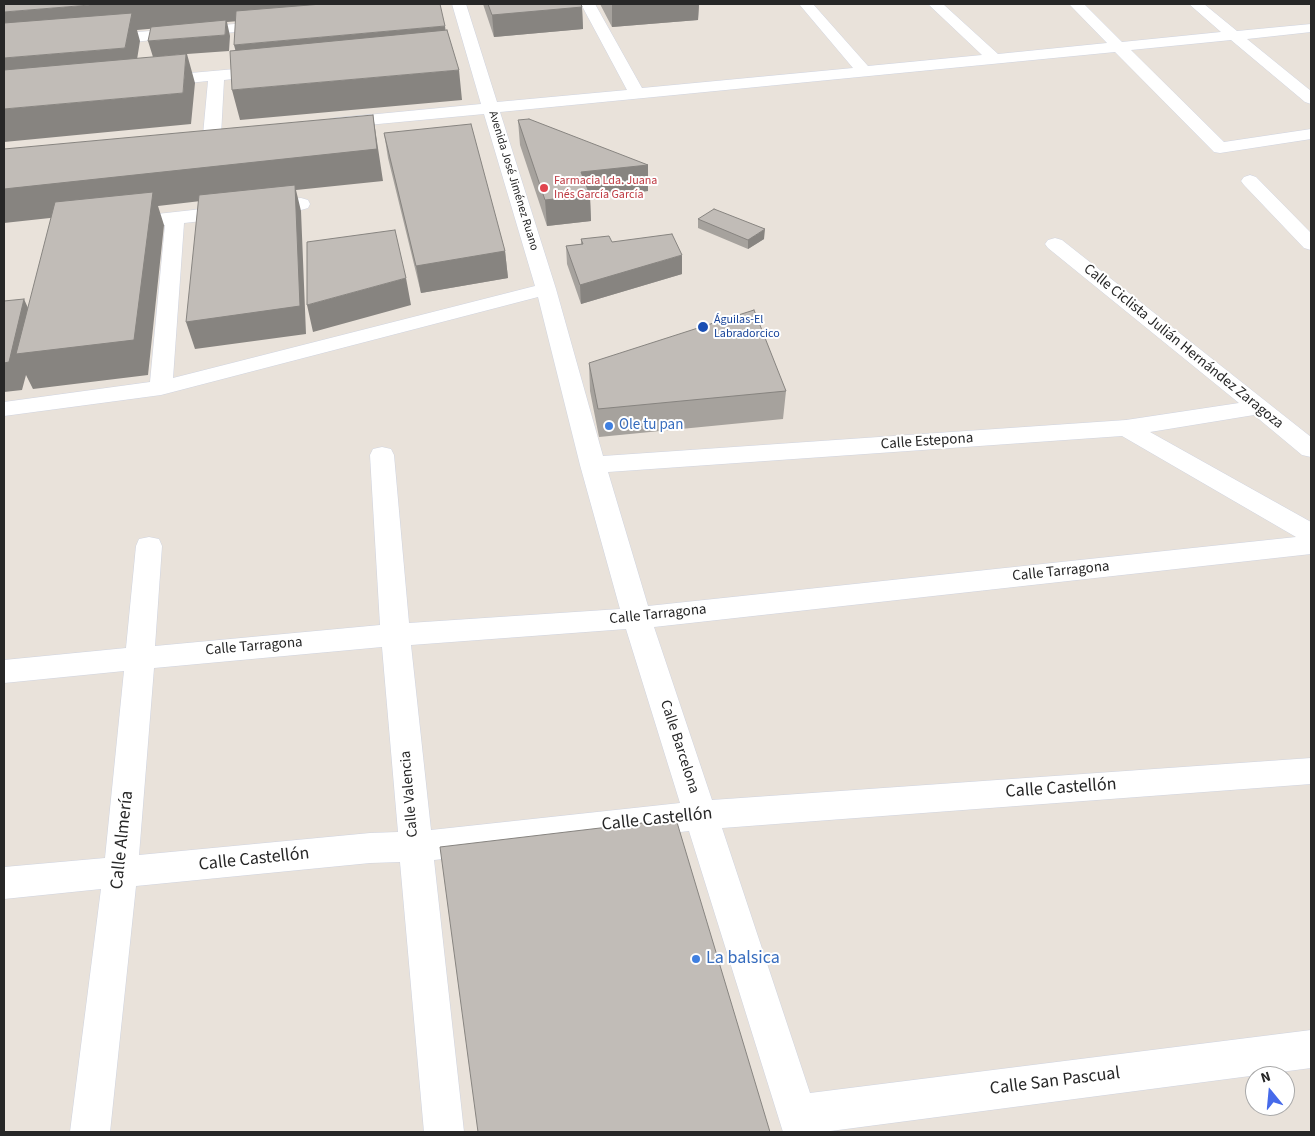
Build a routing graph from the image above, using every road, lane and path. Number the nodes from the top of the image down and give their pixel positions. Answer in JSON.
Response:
{"nodes":[{"id":1,"x":588,"y":4,"type":"edge"},
{"id":2,"x":806,"y":4,"type":"edge"},
{"id":3,"x":936,"y":4,"type":"edge"},
{"id":4,"x":1076,"y":4,"type":"edge"},
{"id":5,"x":1196,"y":4,"type":"edge"},
{"id":6,"x":457,"y":7,"type":"edge"},
{"id":7,"x":282,"y":24,"type":"edge"},
{"id":8,"x":1311,"y":28,"type":"edge"},
{"id":9,"x":1233,"y":34,"type":"junction"},
{"id":10,"x":83,"y":42,"type":"edge"},
{"id":11,"x":1118,"y":46,"type":"junction"},
{"id":12,"x":473,"y":52,"type":"junction"},
{"id":13,"x":454,"y":54,"type":"edge"},
{"id":14,"x":994,"y":58,"type":"junction"},
{"id":15,"x":285,"y":69,"type":"edge"},
{"id":16,"x":864,"y":71,"type":"junction"},
{"id":17,"x":216,"y":76,"type":"junction"},
{"id":18,"x":139,"y":82,"type":"edge"},
{"id":19,"x":637,"y":93,"type":"junction"},
{"id":20,"x":1311,"y":99,"type":"edge"},
{"id":21,"x":492,"y":108,"type":"junction"},
{"id":22,"x":318,"y":125,"type":"edge"},
{"id":23,"x":231,"y":133,"type":"edge"},
{"id":24,"x":1311,"y":134,"type":"edge"},
{"id":25,"x":212,"y":135,"type":"junction"},
{"id":26,"x":192,"y":137,"type":"edge"},
{"id":27,"x":1250,"y":181,"type":"dead end"},
{"id":28,"x":301,"y":204,"type":"dead end"},
{"id":29,"x":175,"y":218,"type":"junction"},
{"id":30,"x":137,"y":222,"type":"edge"},
{"id":31,"x":1055,"y":244,"type":"dead end"},
{"id":32,"x":1311,"y":244,"type":"edge"},
{"id":33,"x":546,"y":289,"type":"junction"},
{"id":34,"x":564,"y":358,"type":"joint"},
{"id":35,"x":161,"y":388,"type":"junction"},
{"id":36,"x":1260,"y":407,"type":"junction"},
{"id":37,"x":4,"y":409,"type":"edge"},
{"id":38,"x":1126,"y":428,"type":"junction"},
{"id":39,"x":1311,"y":449,"type":"edge"},
{"id":40,"x":382,"y":455,"type":"dead end"},
{"id":41,"x":593,"y":465,"type":"junction"},
{"id":42,"x":1311,"y":534,"type":"edge"},
{"id":43,"x":1311,"y":545,"type":"edge"},
{"id":44,"x":149,"y":546,"type":"dead end"},
{"id":45,"x":637,"y":618,"type":"junction"},
{"id":46,"x":395,"y":635,"type":"junction"},
{"id":47,"x":141,"y":657,"type":"junction"},
{"id":48,"x":4,"y":671,"type":"edge"},
{"id":49,"x":1311,"y":771,"type":"edge"},
{"id":50,"x":701,"y":815,"type":"junction"},
{"id":51,"x":415,"y":847,"type":"junction"},
{"id":52,"x":120,"y":872,"type":"junction"},
{"id":53,"x":4,"y":883,"type":"edge"},
{"id":54,"x":1311,"y":1049,"type":"edge"},
{"id":55,"x":801,"y":1124,"type":"edge"},
{"id":56,"x":90,"y":1132,"type":"edge"},
{"id":57,"x":444,"y":1132,"type":"edge"}],
"edges":[{"from":1,"to":19,"type":"street"},
{"from":2,"to":16,"type":"street"},
{"from":3,"to":14,"type":"street"},
{"from":4,"to":11,"type":"street"},
{"from":5,"to":9,"type":"street"},
{"from":6,"to":12,"type":"street","name":"Avenida José Jiménez Ruano"},
{"from":7,"to":10,"type":"street"},
{"from":8,"to":9,"type":"street"},
{"from":9,"to":11,"type":"street"},
{"from":9,"to":20,"type":"street"},
{"from":11,"to":14,"type":"street"},
{"from":11,"to":24,"type":"street"},
{"from":12,"to":13,"type":"street"},
{"from":12,"to":21,"type":"street","name":"Avenida José Jiménez Ruano"},
{"from":14,"to":16,"type":"street"},
{"from":15,"to":17,"type":"street"},
{"from":16,"to":19,"type":"street"},
{"from":17,"to":18,"type":"street"},
{"from":17,"to":25,"type":"street"},
{"from":19,"to":21,"type":"street"},
{"from":21,"to":22,"type":"street"},
{"from":21,"to":33,"type":"street","name":"Avenida José Jiménez Ruano"},
{"from":23,"to":25,"type":"street"},
{"from":25,"to":26,"type":"street"},
{"from":27,"to":32,"type":"street"},
{"from":28,"to":29,"type":"street"},
{"from":29,"to":30,"type":"street"},
{"from":29,"to":35,"type":"street"},
{"from":31,"to":36,"type":"street","name":"Calle Ciclista Julián Hernández Zaragoza"},
{"from":33,"to":34,"type":"street","name":"Avenida José Jiménez Ruano"},
{"from":33,"to":35,"type":"street"},
{"from":34,"to":41,"type":"street","name":"Calle Barcelona"},
{"from":35,"to":37,"type":"street"},
{"from":36,"to":38,"type":"street","name":"Calle Estepona"},
{"from":36,"to":39,"type":"street","name":"Calle Ciclista Julián Hernández Zaragoza"},
{"from":38,"to":41,"type":"street","name":"Calle Estepona"},
{"from":38,"to":42,"type":"street"},
{"from":40,"to":46,"type":"street","name":"Calle Valencia"},
{"from":41,"to":45,"type":"street","name":"Calle Barcelona"},
{"from":43,"to":45,"type":"street","name":"Calle Tarragona"},
{"from":44,"to":47,"type":"street","name":"Calle Almería"},
{"from":45,"to":46,"type":"street","name":"Calle Tarragona"},
{"from":45,"to":50,"type":"street","name":"Calle Barcelona"},
{"from":46,"to":47,"type":"street","name":"Calle Tarragona"},
{"from":46,"to":51,"type":"street","name":"Calle Valencia"},
{"from":47,"to":48,"type":"street","name":"Calle Tarragona"},
{"from":47,"to":52,"type":"street","name":"Calle Almería"},
{"from":49,"to":50,"type":"street","name":"Calle Castellón"},
{"from":50,"to":51,"type":"street","name":"Calle Castellón"},
{"from":50,"to":55,"type":"street","name":"Calle Barcelona"},
{"from":51,"to":52,"type":"street","name":"Calle Castellón"},
{"from":51,"to":57,"type":"street","name":"Calle Valencia"},
{"from":52,"to":53,"type":"street","name":"Calle Castellón"},
{"from":52,"to":56,"type":"street","name":"Calle Almería"},
{"from":54,"to":55,"type":"street","name":"Calle San Pascual"}]}
